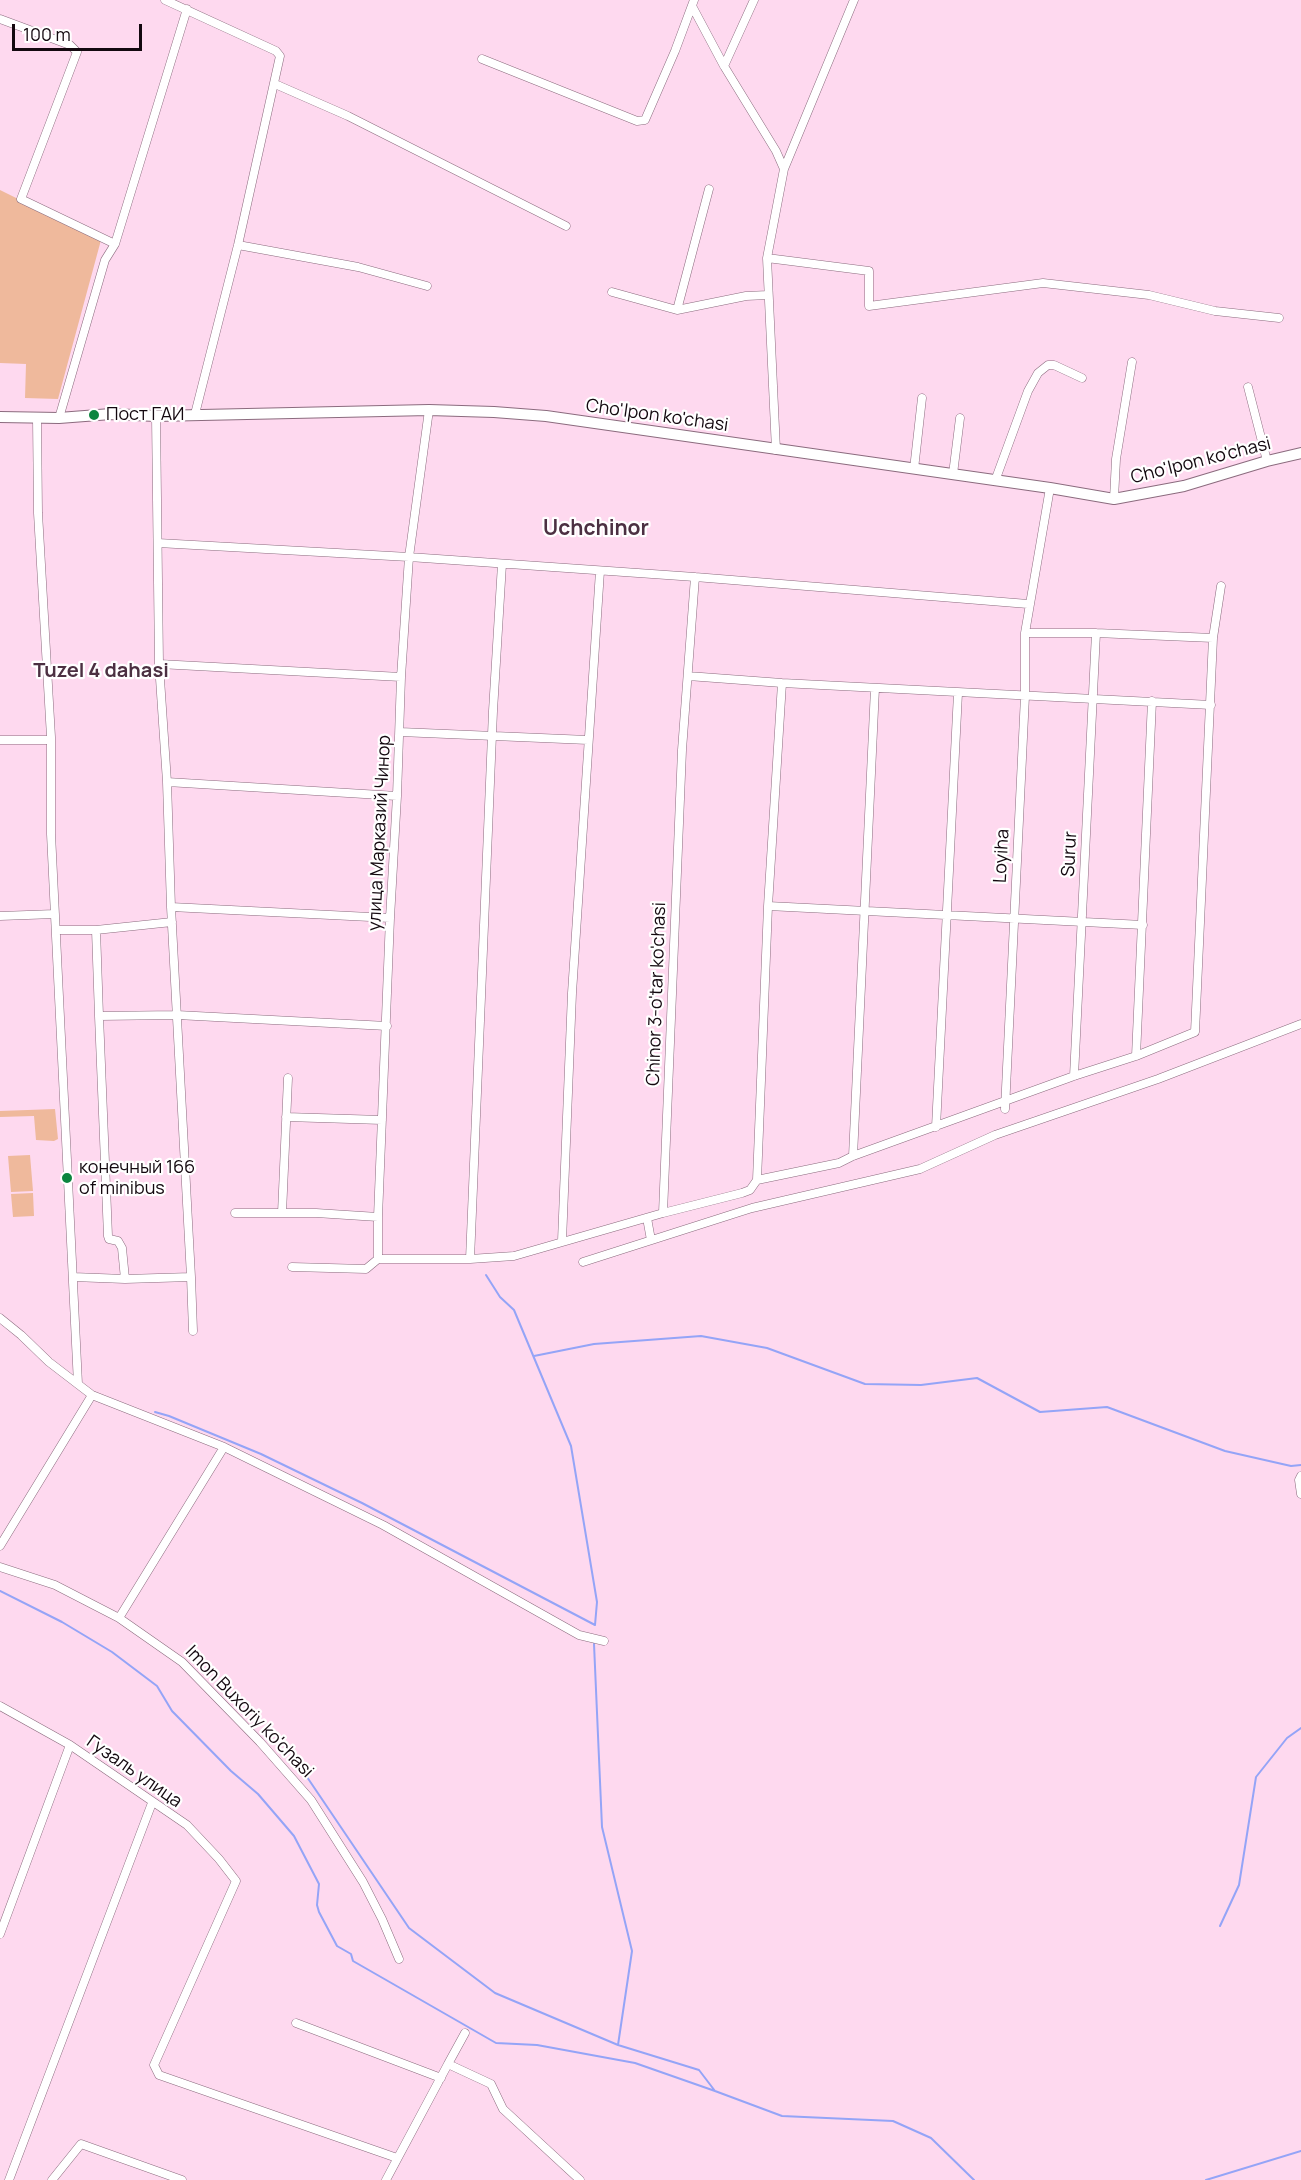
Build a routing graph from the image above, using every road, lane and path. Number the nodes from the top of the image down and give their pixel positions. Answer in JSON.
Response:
{"nodes":[{"id":1,"x":165,"y":0,"type":"edge"},
{"id":2,"x":754,"y":0,"type":"edge"},
{"id":3,"x":854,"y":0,"type":"edge"},
{"id":4,"x":693,"y":3,"type":"edge"},
{"id":5,"x":187,"y":9,"type":"junction"},
{"id":6,"x":0,"y":19,"type":"edge"},
{"id":7,"x":482,"y":59,"type":"dead end"},
{"id":8,"x":724,"y":66,"type":"junction"},
{"id":9,"x":275,"y":84,"type":"junction"},
{"id":10,"x":784,"y":169,"type":"junction"},
{"id":11,"x":709,"y":189,"type":"dead end"},
{"id":12,"x":566,"y":226,"type":"dead end"},
{"id":13,"x":115,"y":244,"type":"junction"},
{"id":14,"x":238,"y":245,"type":"junction"},
{"id":15,"x":767,"y":258,"type":"junction"},
{"id":16,"x":427,"y":286,"type":"dead end"},
{"id":17,"x":612,"y":292,"type":"dead end"},
{"id":18,"x":768,"y":295,"type":"junction"},
{"id":19,"x":677,"y":310,"type":"junction"},
{"id":20,"x":1279,"y":318,"type":"dead end"},
{"id":21,"x":1132,"y":362,"type":"dead end"},
{"id":22,"x":1082,"y":378,"type":"dead end"},
{"id":23,"x":1248,"y":387,"type":"dead end"},
{"id":24,"x":922,"y":398,"type":"dead end"},
{"id":25,"x":429,"y":411,"type":"junction"},
{"id":26,"x":195,"y":414,"type":"junction"},
{"id":27,"x":156,"y":416,"type":"junction"},
{"id":28,"x":0,"y":417,"type":"edge"},
{"id":29,"x":37,"y":418,"type":"junction"},
{"id":30,"x":59,"y":418,"type":"junction"},
{"id":31,"x":960,"y":418,"type":"dead end"},
{"id":32,"x":776,"y":450,"type":"junction"},
{"id":33,"x":1301,"y":453,"type":"edge"},
{"id":34,"x":1268,"y":461,"type":"junction"},
{"id":35,"x":914,"y":469,"type":"junction"},
{"id":36,"x":953,"y":474,"type":"junction"},
{"id":37,"x":995,"y":481,"type":"junction"},
{"id":38,"x":1050,"y":488,"type":"junction"},
{"id":39,"x":1114,"y":499,"type":"junction"},
{"id":40,"x":158,"y":543,"type":"junction"},
{"id":41,"x":410,"y":557,"type":"junction"},
{"id":42,"x":502,"y":564,"type":"junction"},
{"id":43,"x":600,"y":571,"type":"junction"},
{"id":44,"x":695,"y":577,"type":"junction"},
{"id":45,"x":1221,"y":586,"type":"dead end"},
{"id":46,"x":1028,"y":604,"type":"junction"},
{"id":47,"x":1025,"y":633,"type":"junction"},
{"id":48,"x":1096,"y":633,"type":"junction"},
{"id":49,"x":1213,"y":638,"type":"junction"},
{"id":50,"x":159,"y":664,"type":"junction"},
{"id":51,"x":688,"y":676,"type":"junction"},
{"id":52,"x":401,"y":677,"type":"junction"},
{"id":53,"x":782,"y":683,"type":"junction"},
{"id":54,"x":875,"y":688,"type":"junction"},
{"id":55,"x":958,"y":693,"type":"junction"},
{"id":56,"x":1025,"y":696,"type":"junction"},
{"id":57,"x":1092,"y":699,"type":"junction"},
{"id":58,"x":1152,"y":702,"type":"junction"},
{"id":59,"x":1211,"y":705,"type":"junction"},
{"id":60,"x":400,"y":732,"type":"junction"},
{"id":61,"x":492,"y":735,"type":"junction"},
{"id":62,"x":0,"y":740,"type":"edge"},
{"id":63,"x":51,"y":740,"type":"junction"},
{"id":64,"x":588,"y":740,"type":"junction"},
{"id":65,"x":167,"y":782,"type":"junction"},
{"id":66,"x":398,"y":796,"type":"junction"},
{"id":67,"x":768,"y":906,"type":"junction"},
{"id":68,"x":171,"y":907,"type":"junction"},
{"id":69,"x":864,"y":910,"type":"junction"},
{"id":70,"x":55,"y":914,"type":"junction"},
{"id":71,"x":947,"y":915,"type":"junction"},
{"id":72,"x":0,"y":916,"type":"edge"},
{"id":73,"x":390,"y":918,"type":"junction"},
{"id":74,"x":1014,"y":918,"type":"junction"},
{"id":75,"x":172,"y":922,"type":"junction"},
{"id":76,"x":1082,"y":922,"type":"junction"},
{"id":77,"x":1143,"y":925,"type":"junction"},
{"id":78,"x":57,"y":930,"type":"junction"},
{"id":79,"x":96,"y":930,"type":"junction"},
{"id":80,"x":177,"y":1015,"type":"junction"},
{"id":81,"x":99,"y":1016,"type":"junction"},
{"id":82,"x":1301,"y":1024,"type":"edge"},
{"id":83,"x":387,"y":1026,"type":"junction"},
{"id":84,"x":1136,"y":1056,"type":"junction"},
{"id":85,"x":1074,"y":1076,"type":"junction"},
{"id":86,"x":288,"y":1078,"type":"dead end"},
{"id":87,"x":1005,"y":1105,"type":"junction"},
{"id":88,"x":286,"y":1117,"type":"junction"},
{"id":89,"x":382,"y":1120,"type":"junction"},
{"id":90,"x":936,"y":1127,"type":"junction"},
{"id":91,"x":853,"y":1156,"type":"junction"},
{"id":92,"x":757,"y":1180,"type":"junction"},
{"id":93,"x":236,"y":1213,"type":"dead end"},
{"id":94,"x":282,"y":1213,"type":"junction"},
{"id":95,"x":663,"y":1213,"type":"junction"},
{"id":96,"x":378,"y":1218,"type":"junction"},
{"id":97,"x":647,"y":1218,"type":"junction"},
{"id":98,"x":651,"y":1240,"type":"junction"},
{"id":99,"x":562,"y":1241,"type":"junction"},
{"id":100,"x":378,"y":1259,"type":"junction"},
{"id":101,"x":470,"y":1259,"type":"junction"},
{"id":102,"x":583,"y":1262,"type":"dead end"},
{"id":103,"x":292,"y":1267,"type":"dead end"},
{"id":104,"x":73,"y":1277,"type":"junction"},
{"id":105,"x":125,"y":1279,"type":"junction"},
{"id":106,"x":191,"y":1280,"type":"junction"},
{"id":107,"x":0,"y":1318,"type":"edge"},
{"id":108,"x":193,"y":1331,"type":"dead end"},
{"id":109,"x":78,"y":1384,"type":"junction"},
{"id":110,"x":92,"y":1395,"type":"junction"},
{"id":111,"x":224,"y":1447,"type":"junction"},
{"id":112,"x":1301,"y":1476,"type":"edge"},
{"id":113,"x":1301,"y":1494,"type":"edge"},
{"id":114,"x":0,"y":1546,"type":"edge"},
{"id":115,"x":0,"y":1567,"type":"edge"},
{"id":116,"x":119,"y":1618,"type":"junction"},
{"id":117,"x":604,"y":1641,"type":"dead end"},
{"id":118,"x":0,"y":1706,"type":"edge"},
{"id":119,"x":70,"y":1745,"type":"junction"},
{"id":120,"x":152,"y":1803,"type":"junction"},
{"id":121,"x":0,"y":1934,"type":"edge"},
{"id":122,"x":399,"y":1959,"type":"dead end"},
{"id":123,"x":296,"y":2024,"type":"dead end"},
{"id":124,"x":465,"y":2033,"type":"dead end"},
{"id":125,"x":448,"y":2064,"type":"junction"},
{"id":126,"x":441,"y":2078,"type":"junction"},
{"id":127,"x":397,"y":2158,"type":"junction"},
{"id":128,"x":9,"y":2180,"type":"edge"},
{"id":129,"x":52,"y":2180,"type":"edge"},
{"id":130,"x":182,"y":2180,"type":"edge"},
{"id":131,"x":386,"y":2180,"type":"edge"},
{"id":132,"x":580,"y":2180,"type":"edge"}],
"edges":[{"from":1,"to":5,"type":"street"},
{"from":2,"to":8,"type":"street"},
{"from":3,"to":10,"type":"street"},
{"from":4,"to":7,"type":"street"},
{"from":4,"to":8,"type":"street"},
{"from":5,"to":9,"type":"street"},
{"from":5,"to":13,"type":"street"},
{"from":6,"to":13,"type":"street"},
{"from":8,"to":10,"type":"street"},
{"from":9,"to":12,"type":"street"},
{"from":9,"to":14,"type":"street"},
{"from":10,"to":15,"type":"street"},
{"from":11,"to":19,"type":"street"},
{"from":13,"to":30,"type":"street"},
{"from":14,"to":16,"type":"street"},
{"from":14,"to":26,"type":"street"},
{"from":15,"to":18,"type":"street"},
{"from":15,"to":20,"type":"street"},
{"from":17,"to":19,"type":"street"},
{"from":18,"to":19,"type":"street"},
{"from":18,"to":32,"type":"street"},
{"from":21,"to":39,"type":"street"},
{"from":22,"to":37,"type":"street"},
{"from":23,"to":34,"type":"street"},
{"from":24,"to":35,"type":"street"},
{"from":25,"to":26,"type":"main road","name":"Cho'lpon ko'chasi"},
{"from":25,"to":32,"type":"main road","name":"Cho'lpon ko'chasi"},
{"from":25,"to":41,"type":"street","name":"улица Марказий Чинор"},
{"from":26,"to":27,"type":"main road","name":"Cho'lpon ko'chasi"},
{"from":27,"to":30,"type":"main road","name":"Cho'lpon ko'chasi"},
{"from":27,"to":40,"type":"street"},
{"from":28,"to":29,"type":"main road","name":"Cho'lpon ko'chasi"},
{"from":29,"to":30,"type":"main road","name":"Cho'lpon ko'chasi"},
{"from":29,"to":63,"type":"street"},
{"from":31,"to":36,"type":"street"},
{"from":32,"to":35,"type":"main road","name":"Cho'lpon ko'chasi"},
{"from":33,"to":34,"type":"main road","name":"Cho'lpon ko'chasi"},
{"from":34,"to":39,"type":"main road","name":"Cho'lpon ko'chasi"},
{"from":35,"to":36,"type":"main road","name":"Cho'lpon ko'chasi"},
{"from":36,"to":37,"type":"main road","name":"Cho'lpon ko'chasi"},
{"from":37,"to":38,"type":"main road","name":"Cho'lpon ko'chasi"},
{"from":38,"to":39,"type":"main road","name":"Cho'lpon ko'chasi"},
{"from":38,"to":46,"type":"street","name":"Loyiha"},
{"from":40,"to":41,"type":"street"},
{"from":40,"to":50,"type":"street"},
{"from":41,"to":42,"type":"street"},
{"from":41,"to":52,"type":"street","name":"улица Марказий Чинор"},
{"from":42,"to":43,"type":"street"},
{"from":42,"to":61,"type":"street"},
{"from":43,"to":44,"type":"street"},
{"from":43,"to":64,"type":"street"},
{"from":44,"to":46,"type":"street"},
{"from":44,"to":51,"type":"street","name":"Chinor 3-o'tar ko'chasi"},
{"from":45,"to":49,"type":"street"},
{"from":46,"to":47,"type":"street","name":"Loyiha"},
{"from":47,"to":48,"type":"street"},
{"from":47,"to":56,"type":"street","name":"Loyiha"},
{"from":48,"to":49,"type":"street"},
{"from":48,"to":57,"type":"street","name":"Surur"},
{"from":49,"to":59,"type":"street"},
{"from":50,"to":52,"type":"street"},
{"from":50,"to":65,"type":"street"},
{"from":51,"to":53,"type":"street"},
{"from":51,"to":95,"type":"street","name":"Chinor 3-o'tar ko'chasi"},
{"from":52,"to":60,"type":"street","name":"улица Марказий Чинор"},
{"from":53,"to":54,"type":"street"},
{"from":53,"to":67,"type":"street"},
{"from":54,"to":55,"type":"street"},
{"from":54,"to":69,"type":"street"},
{"from":55,"to":56,"type":"street"},
{"from":55,"to":71,"type":"street"},
{"from":56,"to":57,"type":"street"},
{"from":56,"to":74,"type":"street","name":"Loyiha"},
{"from":57,"to":58,"type":"street"},
{"from":57,"to":76,"type":"street","name":"Surur"},
{"from":58,"to":59,"type":"street"},
{"from":58,"to":77,"type":"street"},
{"from":59,"to":84,"type":"street"},
{"from":60,"to":61,"type":"street"},
{"from":60,"to":66,"type":"street","name":"улица Марказий Чинор"},
{"from":61,"to":64,"type":"street"},
{"from":61,"to":101,"type":"street"},
{"from":62,"to":63,"type":"street"},
{"from":63,"to":70,"type":"street"},
{"from":64,"to":99,"type":"street"},
{"from":65,"to":66,"type":"street"},
{"from":65,"to":68,"type":"street"},
{"from":66,"to":73,"type":"street","name":"улица Марказий Чинор"},
{"from":67,"to":69,"type":"street"},
{"from":67,"to":92,"type":"street"},
{"from":68,"to":73,"type":"street"},
{"from":68,"to":75,"type":"street"},
{"from":69,"to":71,"type":"street"},
{"from":69,"to":91,"type":"street"},
{"from":70,"to":72,"type":"street"},
{"from":70,"to":78,"type":"street"},
{"from":71,"to":74,"type":"street"},
{"from":71,"to":90,"type":"street"},
{"from":73,"to":83,"type":"street","name":"улица Марказий Чинор"},
{"from":74,"to":76,"type":"street"},
{"from":74,"to":87,"type":"street","name":"Loyiha"},
{"from":75,"to":79,"type":"street"},
{"from":75,"to":80,"type":"street"},
{"from":76,"to":77,"type":"street"},
{"from":76,"to":85,"type":"street","name":"Surur"},
{"from":77,"to":84,"type":"street"},
{"from":78,"to":79,"type":"street"},
{"from":78,"to":104,"type":"street"},
{"from":79,"to":81,"type":"street"},
{"from":80,"to":81,"type":"street"},
{"from":80,"to":83,"type":"street"},
{"from":80,"to":106,"type":"street"},
{"from":81,"to":105,"type":"street"},
{"from":82,"to":98,"type":"street"},
{"from":83,"to":89,"type":"street","name":"улица Марказий Чинор"},
{"from":84,"to":85,"type":"street"},
{"from":85,"to":87,"type":"street"},
{"from":86,"to":88,"type":"street"},
{"from":87,"to":90,"type":"street"},
{"from":88,"to":89,"type":"street"},
{"from":88,"to":94,"type":"street"},
{"from":89,"to":96,"type":"street","name":"улица Марказий Чинор"},
{"from":90,"to":91,"type":"street"},
{"from":91,"to":92,"type":"street"},
{"from":92,"to":95,"type":"street"},
{"from":93,"to":94,"type":"street"},
{"from":94,"to":96,"type":"street"},
{"from":95,"to":97,"type":"street"},
{"from":96,"to":100,"type":"street","name":"улица Марказий Чинор"},
{"from":97,"to":98,"type":"street"},
{"from":97,"to":99,"type":"street"},
{"from":98,"to":102,"type":"street"},
{"from":99,"to":101,"type":"street"},
{"from":100,"to":101,"type":"street"},
{"from":100,"to":103,"type":"street"},
{"from":104,"to":105,"type":"street"},
{"from":104,"to":109,"type":"street"},
{"from":105,"to":106,"type":"street"},
{"from":106,"to":108,"type":"street"},
{"from":107,"to":109,"type":"street"},
{"from":109,"to":110,"type":"street"},
{"from":110,"to":111,"type":"street"},
{"from":110,"to":114,"type":"street"},
{"from":111,"to":116,"type":"street"},
{"from":111,"to":117,"type":"street"},
{"from":112,"to":113,"type":"street"},
{"from":115,"to":116,"type":"street","name":"Imon Buxoriy ko'chasi"},
{"from":116,"to":122,"type":"street","name":"Imon Buxoriy ko'chasi"},
{"from":118,"to":119,"type":"street","name":"Гузаль улица"},
{"from":119,"to":120,"type":"street","name":"Гузаль улица"},
{"from":119,"to":121,"type":"street"},
{"from":120,"to":127,"type":"street","name":"Гузаль улица"},
{"from":120,"to":128,"type":"street"},
{"from":123,"to":126,"type":"street"},
{"from":124,"to":125,"type":"street"},
{"from":125,"to":126,"type":"street"},
{"from":125,"to":132,"type":"street"},
{"from":126,"to":127,"type":"street"},
{"from":127,"to":131,"type":"street"},
{"from":129,"to":130,"type":"street"}]}
